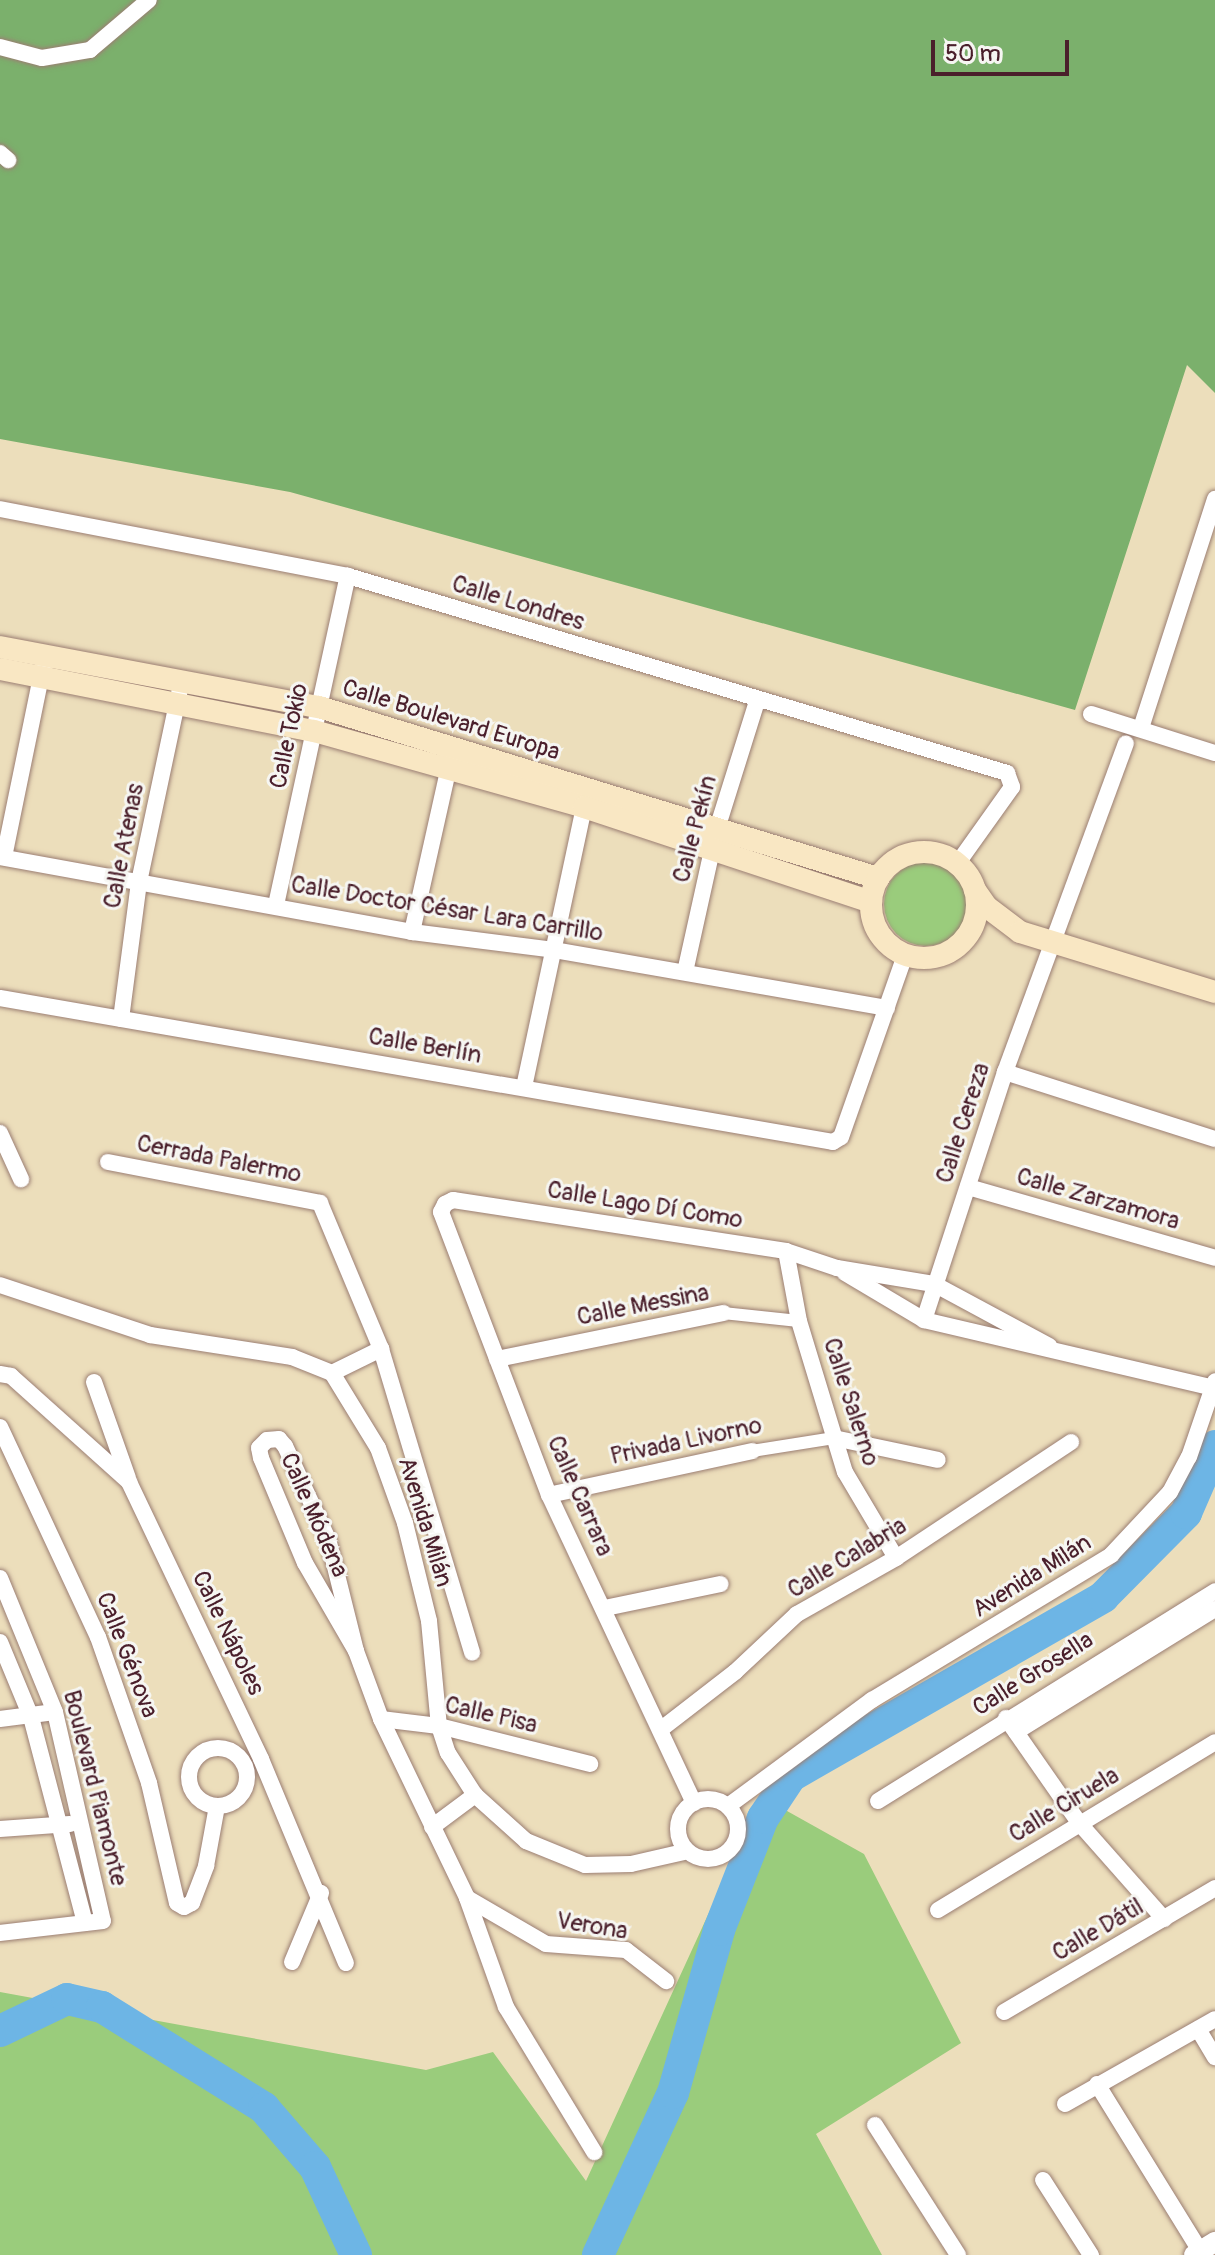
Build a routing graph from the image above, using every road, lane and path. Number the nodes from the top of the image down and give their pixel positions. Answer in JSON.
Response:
{"nodes":[{"id":1,"x":145,"y":2,"type":"edge"},
{"id":2,"x":0,"y":47,"type":"edge"},
{"id":3,"x":1215,"y":499,"type":"edge"},
{"id":4,"x":0,"y":509,"type":"edge"},
{"id":5,"x":348,"y":576,"type":"junction"},
{"id":6,"x":0,"y":647,"type":"edge"},
{"id":7,"x":43,"y":667,"type":"junction"},
{"id":8,"x":0,"y":669,"type":"edge"},
{"id":9,"x":179,"y":693,"type":"junction"},
{"id":10,"x":757,"y":701,"type":"junction"},
{"id":11,"x":319,"y":707,"type":"junction"},
{"id":12,"x":1091,"y":714,"type":"dead end"},
{"id":13,"x":1141,"y":728,"type":"junction"},
{"id":14,"x":314,"y":731,"type":"junction"},
{"id":15,"x":1126,"y":744,"type":"dead end"},
{"id":16,"x":1215,"y":753,"type":"edge"},
{"id":17,"x":451,"y":758,"type":"junction"},
{"id":18,"x":586,"y":798,"type":"junction"},
{"id":19,"x":713,"y":842,"type":"junction"},
{"id":20,"x":791,"y":850,"type":"junction"},
{"id":21,"x":2,"y":857,"type":"edge"},
{"id":22,"x":957,"y":864,"type":"junction"},
{"id":23,"x":785,"y":872,"type":"junction"},
{"id":24,"x":878,"y":878,"type":"junction"},
{"id":25,"x":139,"y":882,"type":"junction"},
{"id":26,"x":975,"y":890,"type":"junction"},
{"id":27,"x":871,"y":902,"type":"junction"},
{"id":28,"x":276,"y":905,"type":"junction"},
{"id":29,"x":412,"y":932,"type":"junction"},
{"id":30,"x":1020,"y":932,"type":"junction"},
{"id":31,"x":966,"y":937,"type":"junction"},
{"id":32,"x":1055,"y":942,"type":"junction"},
{"id":33,"x":554,"y":950,"type":"junction"},
{"id":34,"x":905,"y":955,"type":"junction"},
{"id":35,"x":685,"y":972,"type":"junction"},
{"id":36,"x":1215,"y":992,"type":"edge"},
{"id":37,"x":0,"y":998,"type":"edge"},
{"id":38,"x":887,"y":1008,"type":"junction"},
{"id":39,"x":121,"y":1019,"type":"junction"},
{"id":40,"x":1005,"y":1072,"type":"junction"},
{"id":41,"x":524,"y":1087,"type":"junction"},
{"id":42,"x":0,"y":1133,"type":"edge"},
{"id":43,"x":1215,"y":1139,"type":"edge"},
{"id":44,"x":108,"y":1162,"type":"dead end"},
{"id":45,"x":21,"y":1179,"type":"dead end"},
{"id":46,"x":968,"y":1187,"type":"junction"},
{"id":47,"x":445,"y":1204,"type":"joint"},
{"id":48,"x":786,"y":1251,"type":"junction"},
{"id":49,"x":1215,"y":1258,"type":"edge"},
{"id":50,"x":837,"y":1268,"type":"junction"},
{"id":51,"x":934,"y":1284,"type":"junction"},
{"id":52,"x":0,"y":1285,"type":"edge"},
{"id":53,"x":723,"y":1313,"type":"joint"},
{"id":54,"x":924,"y":1320,"type":"junction"},
{"id":55,"x":799,"y":1321,"type":"junction"},
{"id":56,"x":1049,"y":1346,"type":"junction"},
{"id":57,"x":381,"y":1349,"type":"junction"},
{"id":58,"x":497,"y":1359,"type":"junction"},
{"id":59,"x":332,"y":1373,"type":"junction"},
{"id":60,"x":0,"y":1374,"type":"edge"},
{"id":61,"x":94,"y":1382,"type":"dead end"},
{"id":62,"x":1214,"y":1385,"type":"edge"},
{"id":63,"x":0,"y":1427,"type":"edge"},
{"id":64,"x":834,"y":1438,"type":"junction"},
{"id":65,"x":1071,"y":1442,"type":"dead end"},
{"id":66,"x":752,"y":1451,"type":"joint"},
{"id":67,"x":938,"y":1460,"type":"dead end"},
{"id":68,"x":129,"y":1482,"type":"junction"},
{"id":69,"x":549,"y":1495,"type":"junction"},
{"id":70,"x":429,"y":1518,"type":"junction"},
{"id":71,"x":405,"y":1523,"type":"junction"},
{"id":72,"x":896,"y":1558,"type":"junction"},
{"id":73,"x":0,"y":1578,"type":"edge"},
{"id":74,"x":721,"y":1584,"type":"dead end"},
{"id":75,"x":1215,"y":1591,"type":"edge"},
{"id":76,"x":605,"y":1608,"type":"junction"},
{"id":77,"x":6,"y":1609,"type":"edge"},
{"id":78,"x":1215,"y":1609,"type":"edge"},
{"id":79,"x":0,"y":1642,"type":"edge"},
{"id":80,"x":356,"y":1651,"type":"junction"},
{"id":81,"x":472,"y":1653,"type":"dead end"},
{"id":82,"x":55,"y":1712,"type":"junction"},
{"id":83,"x":31,"y":1717,"type":"junction"},
{"id":84,"x":0,"y":1719,"type":"edge"},
{"id":85,"x":381,"y":1719,"type":"junction"},
{"id":86,"x":1011,"y":1725,"type":"junction"},
{"id":87,"x":439,"y":1726,"type":"junction"},
{"id":88,"x":660,"y":1730,"type":"junction"},
{"id":89,"x":1215,"y":1742,"type":"edge"},
{"id":90,"x":261,"y":1759,"type":"junction"},
{"id":91,"x":590,"y":1764,"type":"dead end"},
{"id":92,"x":245,"y":1766,"type":"junction"},
{"id":93,"x":475,"y":1795,"type":"junction"},
{"id":94,"x":878,"y":1801,"type":"dead end"},
{"id":95,"x":694,"y":1803,"type":"junction"},
{"id":96,"x":217,"y":1806,"type":"junction"},
{"id":97,"x":728,"y":1806,"type":"junction"},
{"id":98,"x":84,"y":1821,"type":"junction"},
{"id":99,"x":1080,"y":1824,"type":"junction"},
{"id":100,"x":61,"y":1825,"type":"junction"},
{"id":101,"x":432,"y":1827,"type":"junction"},
{"id":102,"x":0,"y":1829,"type":"edge"},
{"id":103,"x":688,"y":1851,"type":"junction"},
{"id":104,"x":1215,"y":1888,"type":"edge"},
{"id":105,"x":321,"y":1893,"type":"junction"},
{"id":106,"x":467,"y":1898,"type":"junction"},
{"id":107,"x":938,"y":1910,"type":"dead end"},
{"id":108,"x":1164,"y":1919,"type":"junction"},
{"id":109,"x":85,"y":1923,"type":"junction"},
{"id":110,"x":0,"y":1933,"type":"edge"},
{"id":111,"x":292,"y":1962,"type":"dead end"},
{"id":112,"x":346,"y":1963,"type":"dead end"},
{"id":113,"x":666,"y":1981,"type":"dead end"},
{"id":114,"x":1004,"y":2012,"type":"dead end"},
{"id":115,"x":1215,"y":2019,"type":"edge"},
{"id":116,"x":1198,"y":2029,"type":"junction"},
{"id":117,"x":1215,"y":2057,"type":"edge"},
{"id":118,"x":1097,"y":2084,"type":"junction"},
{"id":119,"x":1065,"y":2104,"type":"dead end"},
{"id":120,"x":875,"y":2125,"type":"dead end"},
{"id":121,"x":594,"y":2152,"type":"dead end"},
{"id":122,"x":1043,"y":2180,"type":"dead end"},
{"id":123,"x":1203,"y":2250,"type":"edge"},
{"id":124,"x":958,"y":2255,"type":"edge"},
{"id":125,"x":1091,"y":2255,"type":"edge"}],
"edges":[{"from":1,"to":2,"type":"street"},
{"from":3,"to":13,"type":"street"},
{"from":4,"to":5,"type":"street","name":"Calle Londres"},
{"from":5,"to":10,"type":"street","name":"Calle Londres"},
{"from":5,"to":11,"type":"street","name":"Calle Tokio"},
{"from":6,"to":7,"type":"main road","name":"Calle Boulevard Europa"},
{"from":7,"to":8,"type":"main road","name":"Calle Boulevard Europa"},
{"from":7,"to":9,"type":"main road","name":"Calle Boulevard Europa"},
{"from":7,"to":21,"type":"street"},
{"from":9,"to":11,"type":"main road","name":"Calle Boulevard Europa"},
{"from":9,"to":14,"type":"main road","name":"Calle Boulevard Europa"},
{"from":9,"to":25,"type":"street","name":"Calle Atenas"},
{"from":10,"to":19,"type":"street","name":"Calle Pekín"},
{"from":10,"to":22,"type":"street","name":"Calle Londres"},
{"from":11,"to":14,"type":"street","name":"Calle Tokio"},
{"from":11,"to":17,"type":"main road","name":"Calle Boulevard Europa"},
{"from":12,"to":13,"type":"street"},
{"from":13,"to":16,"type":"street"},
{"from":14,"to":17,"type":"main road","name":"Calle Boulevard Europa"},
{"from":14,"to":28,"type":"street","name":"Calle Tokio"},
{"from":15,"to":32,"type":"street","name":"Calle Cereza"},
{"from":17,"to":18,"type":"main road","name":"Calle Boulevard Europa"},
{"from":17,"to":29,"type":"street"},
{"from":18,"to":19,"type":"main road","name":"Calle Boulevard Europa"},
{"from":18,"to":33,"type":"street"},
{"from":19,"to":20,"type":"main road","name":"Calle Boulevard Europa"},
{"from":19,"to":23,"type":"main road","name":"Calle Boulevard Europa"},
{"from":19,"to":35,"type":"street","name":"Calle Pekín"},
{"from":20,"to":23,"type":"main road"},
{"from":20,"to":24,"type":"main road","name":"Calle Boulevard Europa"},
{"from":21,"to":25,"type":"street","name":"Calle Doctor César Lara Carrillo"},
{"from":22,"to":24,"type":"main road"},
{"from":22,"to":26,"type":"main road"},
{"from":23,"to":27,"type":"main road","name":"Calle Boulevard Europa"},
{"from":24,"to":27,"type":"main road"},
{"from":25,"to":28,"type":"street","name":"Calle Doctor César Lara Carrillo"},
{"from":25,"to":39,"type":"street","name":"Calle Atenas"},
{"from":26,"to":30,"type":"main road"},
{"from":26,"to":31,"type":"main road"},
{"from":27,"to":34,"type":"main road"},
{"from":28,"to":29,"type":"street","name":"Calle Doctor César Lara Carrillo"},
{"from":29,"to":33,"type":"street","name":"Calle Doctor César Lara Carrillo"},
{"from":30,"to":31,"type":"main road"},
{"from":30,"to":32,"type":"main road"},
{"from":31,"to":34,"type":"main road"},
{"from":32,"to":36,"type":"main road"},
{"from":32,"to":40,"type":"street","name":"Calle Cereza"},
{"from":33,"to":35,"type":"street","name":"Calle Doctor César Lara Carrillo"},
{"from":33,"to":41,"type":"street"},
{"from":34,"to":38,"type":"street"},
{"from":35,"to":38,"type":"street","name":"Calle Doctor César Lara Carrillo"},
{"from":37,"to":39,"type":"street","name":"Calle Berlín"},
{"from":38,"to":41,"type":"street","name":"Calle Berlín"},
{"from":39,"to":41,"type":"street","name":"Calle Berlín"},
{"from":40,"to":43,"type":"street"},
{"from":40,"to":46,"type":"street","name":"Calle Cereza"},
{"from":42,"to":45,"type":"street"},
{"from":44,"to":57,"type":"street","name":"Cerrada Palermo"},
{"from":46,"to":49,"type":"street","name":"Calle Zarzamora"},
{"from":46,"to":51,"type":"street","name":"Calle Cereza"},
{"from":47,"to":48,"type":"street","name":"Calle Lago Dí Como"},
{"from":47,"to":58,"type":"street","name":"Calle Carrara"},
{"from":48,"to":50,"type":"street","name":"Calle Lago Dí Como"},
{"from":48,"to":55,"type":"street","name":"Calle Salerno"},
{"from":50,"to":51,"type":"street","name":"Calle Lago Dí Como"},
{"from":50,"to":54,"type":"street","name":"Calle Lago Dí Como"},
{"from":51,"to":54,"type":"street","name":"Calle Cereza"},
{"from":51,"to":56,"type":"street","name":"Calle Lago Dí Como"},
{"from":52,"to":59,"type":"street"},
{"from":53,"to":55,"type":"street","name":"Calle Messina"},
{"from":53,"to":58,"type":"street","name":"Calle Messina"},
{"from":54,"to":56,"type":"street","name":"Calle Lago Dí Como"},
{"from":55,"to":64,"type":"street","name":"Calle Salerno"},
{"from":56,"to":62,"type":"street"},
{"from":57,"to":59,"type":"street"},
{"from":57,"to":70,"type":"street"},
{"from":58,"to":69,"type":"street","name":"Calle Carrara"},
{"from":59,"to":71,"type":"street","name":"Avenida Milán"},
{"from":60,"to":68,"type":"street","name":"Calle Nápoles"},
{"from":61,"to":68,"type":"street"},
{"from":62,"to":97,"type":"street","name":"Avenida Milán"},
{"from":63,"to":96,"type":"street","name":"Calle Génova"},
{"from":64,"to":66,"type":"street","name":"Privada Livorno"},
{"from":64,"to":67,"type":"street"},
{"from":64,"to":72,"type":"street","name":"Calle Salerno"},
{"from":65,"to":72,"type":"street","name":"Calle Calabria"},
{"from":66,"to":69,"type":"street","name":"Privada Livorno"},
{"from":68,"to":90,"type":"street","name":"Calle Nápoles"},
{"from":69,"to":76,"type":"street","name":"Calle Carrara"},
{"from":70,"to":71,"type":"street"},
{"from":70,"to":81,"type":"street"},
{"from":71,"to":87,"type":"street","name":"Avenida Milán"},
{"from":72,"to":88,"type":"street","name":"Calle Calabria"},
{"from":73,"to":77,"type":"street","name":"Boulevard Piamonte"},
{"from":74,"to":76,"type":"street"},
{"from":75,"to":86,"type":"street","name":"Calle Grosella"},
{"from":76,"to":88,"type":"street","name":"Calle Carrara"},
{"from":77,"to":82,"type":"street","name":"Boulevard Piamonte"},
{"from":78,"to":86,"type":"street","name":"Calle Grosella"},
{"from":79,"to":83,"type":"street","name":"Boulevard Piamonte"},
{"from":80,"to":80,"type":"street","name":"Calle Módena"},
{"from":80,"to":85,"type":"street","name":"Calle Módena"},
{"from":82,"to":83,"type":"street"},
{"from":82,"to":98,"type":"street","name":"Boulevard Piamonte"},
{"from":83,"to":84,"type":"street"},
{"from":83,"to":100,"type":"street","name":"Boulevard Piamonte"},
{"from":85,"to":87,"type":"street","name":"Calle Pisa"},
{"from":85,"to":101,"type":"street","name":"Calle Módena"},
{"from":86,"to":94,"type":"street","name":"Calle Grosella"},
{"from":86,"to":99,"type":"street"},
{"from":87,"to":91,"type":"street","name":"Calle Pisa"},
{"from":87,"to":93,"type":"street","name":"Avenida Milán"},
{"from":88,"to":95,"type":"street","name":"Calle Carrara"},
{"from":89,"to":99,"type":"street","name":"Calle Ciruela"},
{"from":90,"to":92,"type":"street"},
{"from":90,"to":105,"type":"street","name":"Calle Nápoles"},
{"from":92,"to":96,"type":"street"},
{"from":92,"to":96,"type":"street"},
{"from":93,"to":101,"type":"street"},
{"from":93,"to":103,"type":"street","name":"Avenida Milán"},
{"from":95,"to":97,"type":"street"},
{"from":95,"to":103,"type":"street"},
{"from":97,"to":103,"type":"street"},
{"from":98,"to":100,"type":"street"},
{"from":98,"to":109,"type":"street","name":"Boulevard Piamonte"},
{"from":99,"to":107,"type":"street","name":"Calle Ciruela"},
{"from":99,"to":108,"type":"street"},
{"from":100,"to":102,"type":"street"},
{"from":100,"to":109,"type":"street","name":"Boulevard Piamonte"},
{"from":101,"to":106,"type":"street","name":"Calle Módena"},
{"from":104,"to":108,"type":"street","name":"Calle Dátil"},
{"from":105,"to":111,"type":"street"},
{"from":105,"to":112,"type":"street","name":"Calle Nápoles"},
{"from":106,"to":113,"type":"street","name":"Verona"},
{"from":106,"to":121,"type":"street","name":"Calle Módena"},
{"from":108,"to":114,"type":"street","name":"Calle Dátil"},
{"from":109,"to":110,"type":"street"},
{"from":115,"to":116,"type":"street"},
{"from":116,"to":117,"type":"street"},
{"from":116,"to":118,"type":"street"},
{"from":118,"to":119,"type":"street"},
{"from":118,"to":123,"type":"street"},
{"from":120,"to":124,"type":"street"},
{"from":122,"to":125,"type":"street"}]}
